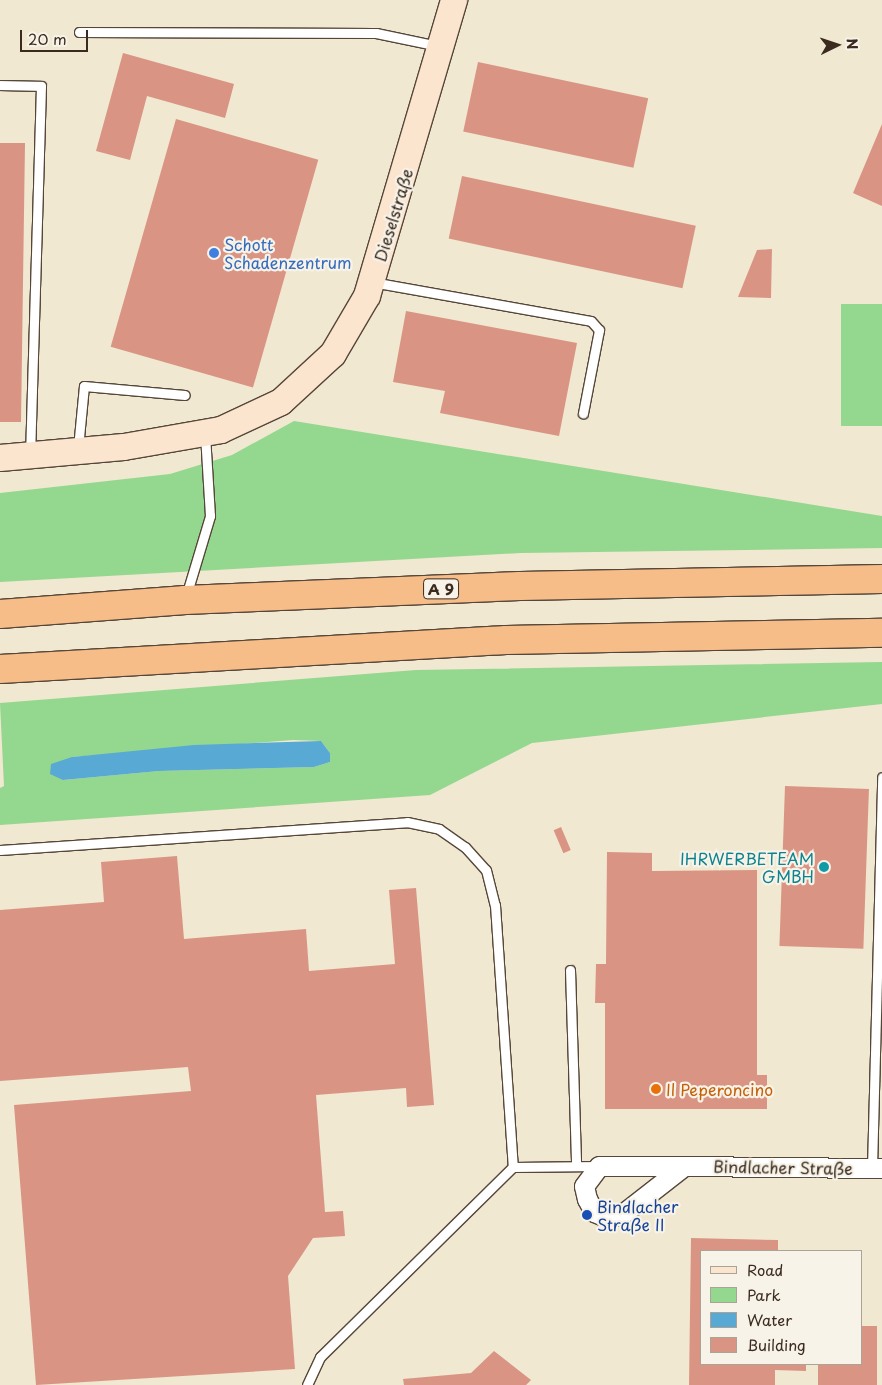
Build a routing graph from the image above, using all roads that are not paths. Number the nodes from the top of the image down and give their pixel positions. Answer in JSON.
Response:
{"nodes":[{"id":1,"x":454,"y":0,"type":"edge"},
{"id":2,"x":79,"y":32,"type":"dead end"},
{"id":3,"x":441,"y":46,"type":"junction"},
{"id":4,"x":0,"y":84,"type":"edge"},
{"id":5,"x":372,"y":282,"type":"junction"},
{"id":6,"x":185,"y":395,"type":"dead end"},
{"id":7,"x":583,"y":413,"type":"dead end"},
{"id":8,"x":205,"y":435,"type":"junction"},
{"id":9,"x":78,"y":451,"type":"junction"},
{"id":10,"x":30,"y":455,"type":"junction"},
{"id":11,"x":0,"y":458,"type":"edge"},
{"id":12,"x":882,"y":579,"type":"edge"},
{"id":13,"x":185,"y":600,"type":"junction"},
{"id":14,"x":0,"y":614,"type":"edge"},
{"id":15,"x":882,"y":633,"type":"edge"},
{"id":16,"x":0,"y":669,"type":"edge"},
{"id":17,"x":882,"y":777,"type":"edge"},
{"id":18,"x":0,"y":850,"type":"edge"},
{"id":19,"x":570,"y":970,"type":"dead end"},
{"id":20,"x":576,"y":1166,"type":"junction"},
{"id":21,"x":599,"y":1166,"type":"junction"},
{"id":22,"x":684,"y":1166,"type":"junction"},
{"id":23,"x":513,"y":1167,"type":"junction"},
{"id":24,"x":877,"y":1168,"type":"edge"},
{"id":25,"x":307,"y":1385,"type":"edge"}],
"edges":[{"from":1,"to":3,"type":"street","name":"Dieselstraße"},
{"from":2,"to":3,"type":"lane"},
{"from":3,"to":5,"type":"street","name":"Dieselstraße"},
{"from":4,"to":10,"type":"lane"},
{"from":5,"to":7,"type":"lane"},
{"from":5,"to":8,"type":"street","name":"Dieselstraße"},
{"from":6,"to":9,"type":"lane"},
{"from":8,"to":9,"type":"street","name":"Dieselstraße"},
{"from":8,"to":13,"type":"lane"},
{"from":9,"to":10,"type":"street","name":"Dieselstraße"},
{"from":10,"to":11,"type":"street","name":"Dieselstraße"},
{"from":12,"to":13,"type":"highway","number":"A 9"},
{"from":13,"to":14,"type":"highway","number":"A 9"},
{"from":15,"to":16,"type":"highway"},
{"from":17,"to":24,"type":"lane"},
{"from":18,"to":23,"type":"lane"},
{"from":19,"to":20,"type":"lane"},
{"from":20,"to":21,"type":"lane"},
{"from":20,"to":23,"type":"lane"},
{"from":21,"to":22,"type":"street","name":"Bindlacher Straße"},
{"from":21,"to":22,"type":"street"},
{"from":22,"to":24,"type":"street","name":"Bindlacher Straße"},
{"from":23,"to":25,"type":"lane"}]}
